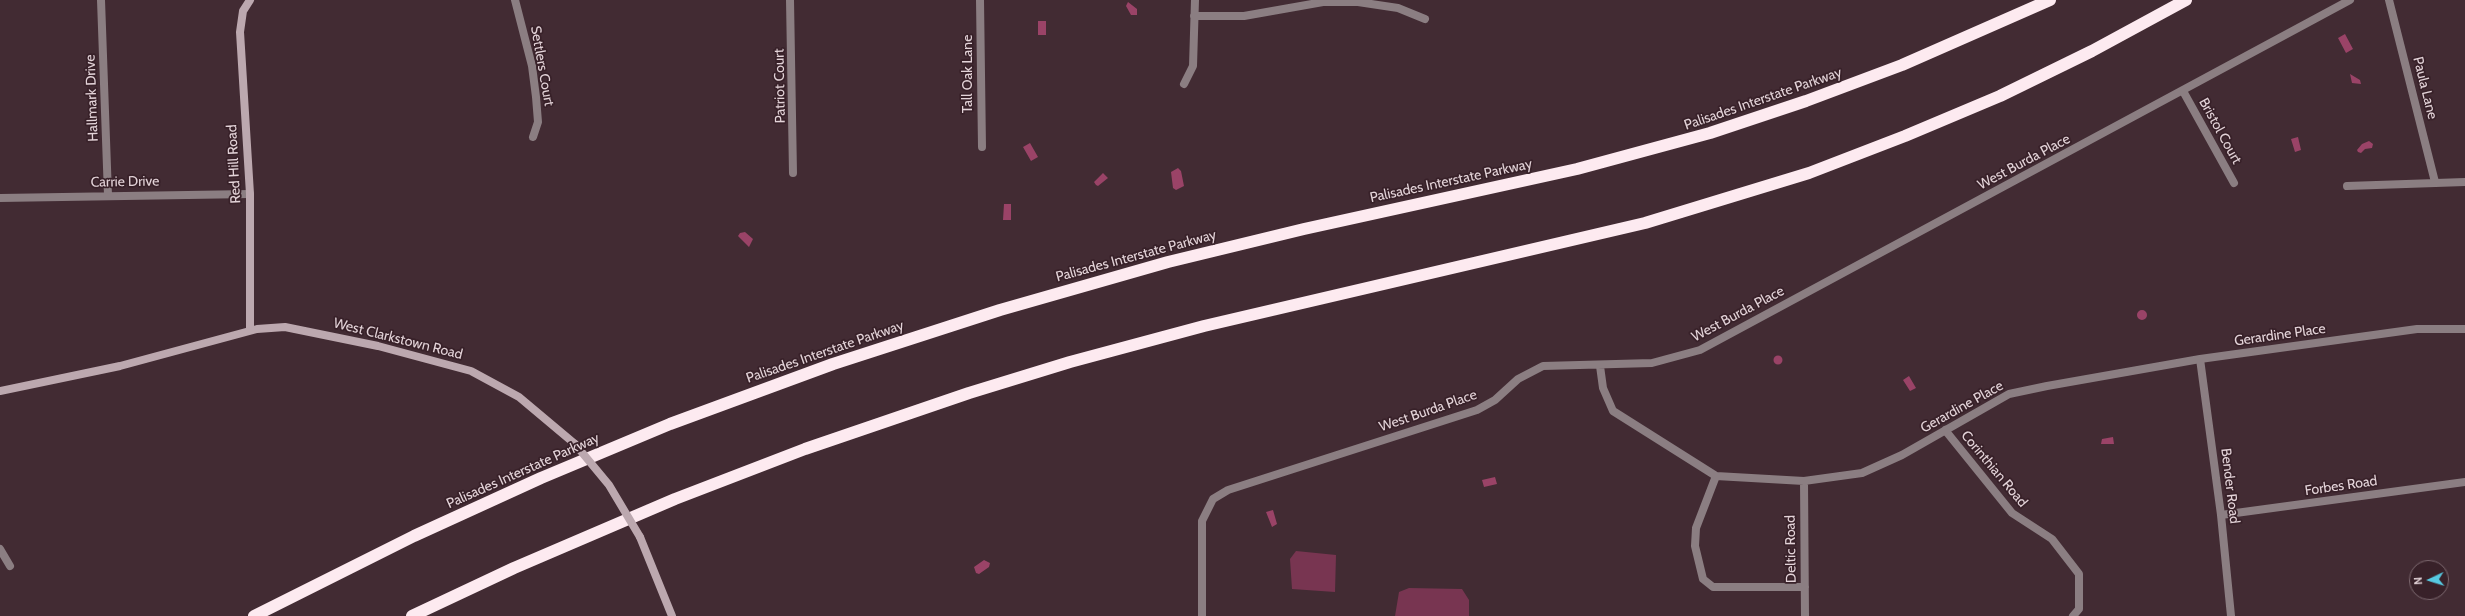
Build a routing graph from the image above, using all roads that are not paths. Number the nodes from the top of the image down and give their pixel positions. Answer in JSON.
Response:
{"nodes":[{"id":1,"x":101,"y":0,"type":"edge"},
{"id":2,"x":250,"y":0,"type":"edge"},
{"id":3,"x":515,"y":0,"type":"edge"},
{"id":4,"x":790,"y":0,"type":"edge"},
{"id":5,"x":980,"y":0,"type":"edge"},
{"id":6,"x":1195,"y":0,"type":"edge"},
{"id":7,"x":2050,"y":0,"type":"edge"},
{"id":8,"x":2186,"y":0,"type":"edge"},
{"id":9,"x":2350,"y":0,"type":"edge"},
{"id":10,"x":2390,"y":0,"type":"edge"},
{"id":11,"x":1194,"y":16,"type":"junction"},
{"id":12,"x":1425,"y":19,"type":"dead end"},
{"id":13,"x":1184,"y":84,"type":"dead end"},
{"id":14,"x":2184,"y":91,"type":"junction"},
{"id":15,"x":533,"y":137,"type":"dead end"},
{"id":16,"x":982,"y":147,"type":"dead end"},
{"id":17,"x":792,"y":173,"type":"dead end"},
{"id":18,"x":2435,"y":182,"type":"junction"},
{"id":19,"x":2465,"y":182,"type":"edge"},
{"id":20,"x":2234,"y":183,"type":"dead end"},
{"id":21,"x":2346,"y":186,"type":"dead end"},
{"id":22,"x":250,"y":194,"type":"junction"},
{"id":23,"x":108,"y":195,"type":"junction"},
{"id":24,"x":0,"y":198,"type":"edge"},
{"id":25,"x":2465,"y":329,"type":"edge"},
{"id":26,"x":250,"y":330,"type":"junction"},
{"id":27,"x":2200,"y":360,"type":"junction"},
{"id":28,"x":1600,"y":366,"type":"junction"},
{"id":29,"x":0,"y":391,"type":"edge"},
{"id":30,"x":1945,"y":430,"type":"junction"},
{"id":31,"x":1716,"y":476,"type":"junction"},
{"id":32,"x":1804,"y":481,"type":"junction"},
{"id":33,"x":2465,"y":482,"type":"edge"},
{"id":34,"x":2221,"y":515,"type":"junction"},
{"id":35,"x":0,"y":549,"type":"edge"},
{"id":36,"x":10,"y":566,"type":"dead end"},
{"id":37,"x":1805,"y":587,"type":"junction"},
{"id":38,"x":254,"y":616,"type":"edge"},
{"id":39,"x":412,"y":616,"type":"edge"},
{"id":40,"x":672,"y":616,"type":"edge"},
{"id":41,"x":1202,"y":616,"type":"edge"},
{"id":42,"x":1805,"y":616,"type":"edge"},
{"id":43,"x":2073,"y":616,"type":"edge"},
{"id":44,"x":2231,"y":616,"type":"edge"}],
"edges":[{"from":1,"to":23,"type":"street","name":"Hallmark Drive"},
{"from":2,"to":22,"type":"street","name":"Red Hill Road"},
{"from":3,"to":15,"type":"street","name":"Settlers Court"},
{"from":4,"to":17,"type":"street","name":"Patriot Court"},
{"from":5,"to":16,"type":"street","name":"Tall Oak Lane"},
{"from":6,"to":11,"type":"street"},
{"from":7,"to":38,"type":"highway","name":"Palisades Interstate Parkway"},
{"from":8,"to":39,"type":"highway"},
{"from":9,"to":14,"type":"street","name":"West Burda Place"},
{"from":10,"to":18,"type":"street","name":"Paula Lane"},
{"from":11,"to":12,"type":"street"},
{"from":11,"to":13,"type":"street"},
{"from":14,"to":20,"type":"street","name":"Bristol Court"},
{"from":14,"to":28,"type":"street","name":"West Burda Place"},
{"from":18,"to":19,"type":"street"},
{"from":18,"to":21,"type":"street"},
{"from":22,"to":23,"type":"street","name":"Carrie Drive"},
{"from":22,"to":26,"type":"street","name":"Red Hill Road"},
{"from":23,"to":24,"type":"street","name":"Carrie Drive"},
{"from":25,"to":27,"type":"street","name":"Gerardine Place"},
{"from":26,"to":29,"type":"street","name":"West Clarkstown Road"},
{"from":26,"to":40,"type":"street","name":"West Clarkstown Road","bridge":true},
{"from":27,"to":30,"type":"street","name":"Gerardine Place"},
{"from":27,"to":34,"type":"street","name":"Bender Road"},
{"from":28,"to":31,"type":"street","name":"Gerardine Place"},
{"from":28,"to":41,"type":"street","name":"West Burda Place"},
{"from":30,"to":32,"type":"street","name":"Gerardine Place"},
{"from":30,"to":43,"type":"street","name":"Corinthian Road"},
{"from":31,"to":32,"type":"street","name":"Gerardine Place"},
{"from":31,"to":37,"type":"street"},
{"from":32,"to":37,"type":"street","name":"Deltic Road"},
{"from":33,"to":34,"type":"street","name":"Forbes Road"},
{"from":34,"to":44,"type":"street","name":"Bender Road"},
{"from":35,"to":36,"type":"street"},
{"from":37,"to":42,"type":"street","name":"Deltic Road"}]}
